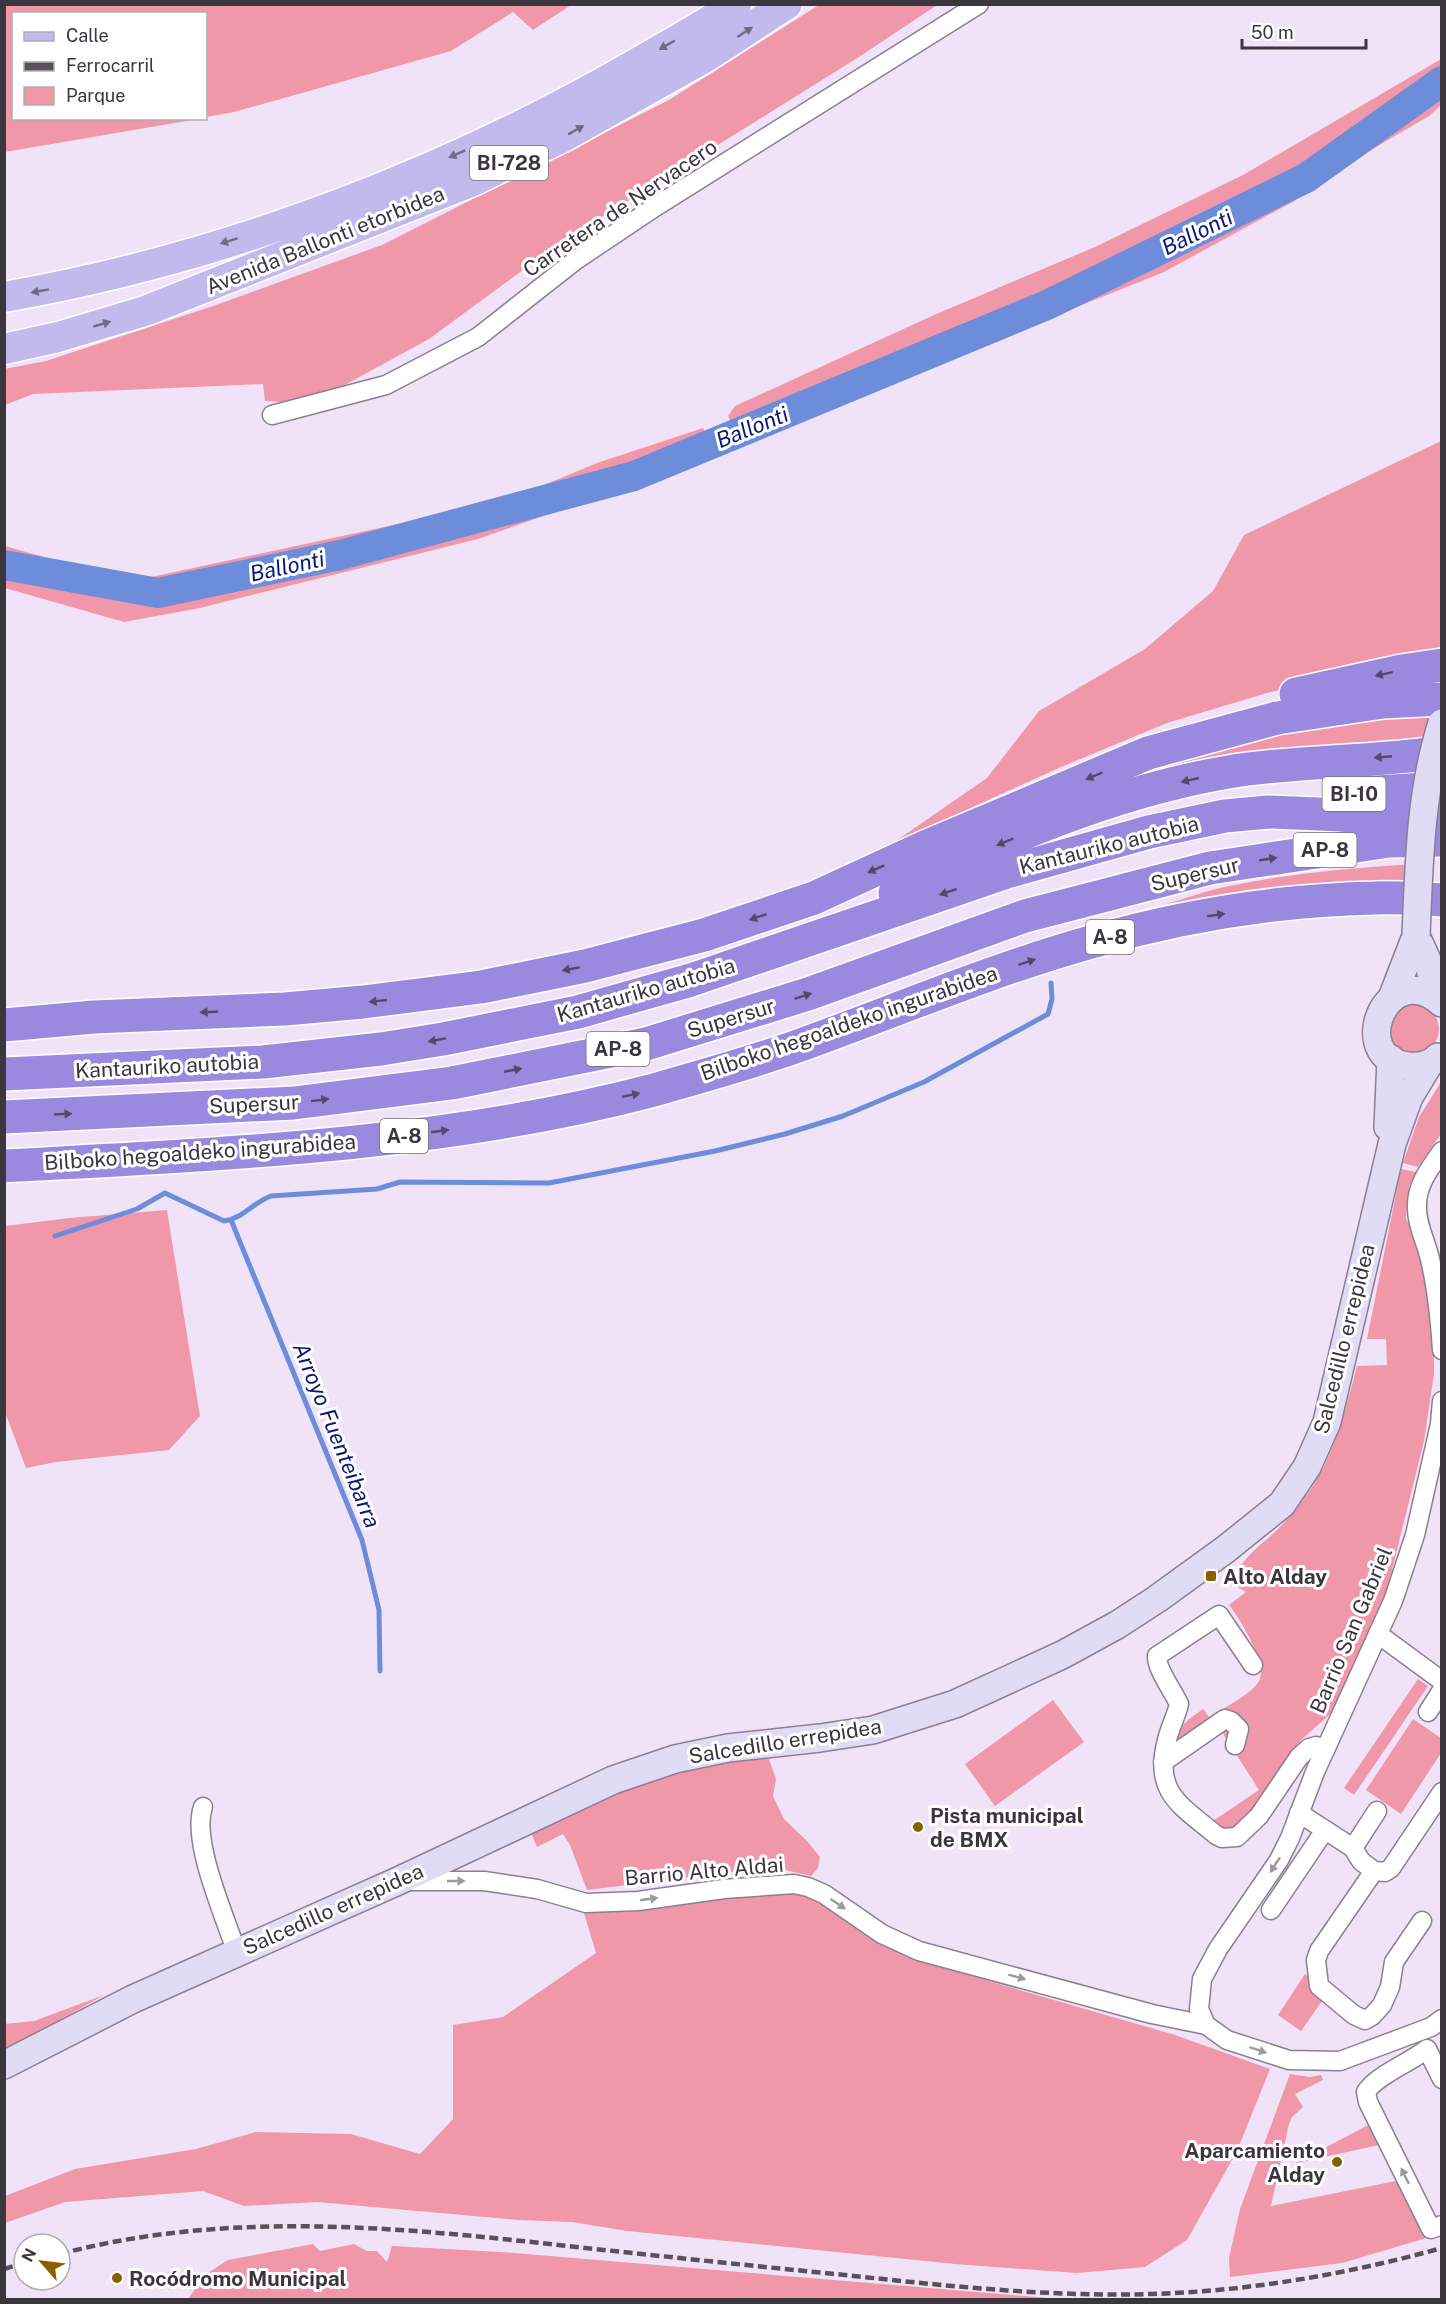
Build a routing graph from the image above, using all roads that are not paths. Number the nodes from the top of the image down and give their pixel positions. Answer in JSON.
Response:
{"nodes":[{"id":1,"x":736,"y":4,"type":"edge"},
{"id":2,"x":787,"y":4,"type":"edge"},
{"id":3,"x":979,"y":4,"type":"edge"},
{"id":4,"x":4,"y":297,"type":"edge"},
{"id":5,"x":4,"y":349,"type":"edge"},
{"id":6,"x":272,"y":415,"type":"dead end"},
{"id":7,"x":1442,"y":665,"type":"edge"},
{"id":8,"x":1442,"y":699,"type":"edge"},
{"id":9,"x":1442,"y":723,"type":"edge"},
{"id":10,"x":1442,"y":752,"type":"edge"},
{"id":11,"x":1148,"y":753,"type":"junction"},
{"id":12,"x":1442,"y":788,"type":"edge"},
{"id":13,"x":1442,"y":811,"type":"edge"},
{"id":14,"x":1268,"y":812,"type":"junction"},
{"id":15,"x":1442,"y":840,"type":"edge"},
{"id":16,"x":1442,"y":900,"type":"edge"},
{"id":17,"x":1416,"y":936,"type":"junction"},
{"id":18,"x":778,"y":952,"type":"junction"},
{"id":19,"x":1392,"y":999,"type":"junction"},
{"id":20,"x":1441,"y":1003,"type":"edge"},
{"id":21,"x":4,"y":1024,"type":"edge"},
{"id":22,"x":1438,"y":1057,"type":"edge"},
{"id":23,"x":1391,"y":1059,"type":"junction"},
{"id":24,"x":4,"y":1074,"type":"edge"},
{"id":25,"x":4,"y":1117,"type":"edge"},
{"id":26,"x":1442,"y":1151,"type":"edge"},
{"id":27,"x":1387,"y":1161,"type":"junction"},
{"id":28,"x":4,"y":1166,"type":"edge"},
{"id":29,"x":1442,"y":1350,"type":"edge"},
{"id":30,"x":1442,"y":1401,"type":"edge"},
{"id":31,"x":1441,"y":1425,"type":"edge"},
{"id":32,"x":1378,"y":1634,"type":"junction"},
{"id":33,"x":1253,"y":1665,"type":"dead end"},
{"id":34,"x":1442,"y":1681,"type":"edge"},
{"id":35,"x":1442,"y":1690,"type":"edge"},
{"id":36,"x":1428,"y":1712,"type":"dead end"},
{"id":37,"x":1235,"y":1745,"type":"dead end"},
{"id":38,"x":1326,"y":1748,"type":"junction"},
{"id":39,"x":1163,"y":1762,"type":"junction"},
{"id":40,"x":1442,"y":1792,"type":"edge"},
{"id":41,"x":203,"y":1807,"type":"dead end"},
{"id":42,"x":1377,"y":1811,"type":"dead end"},
{"id":43,"x":1299,"y":1812,"type":"junction"},
{"id":44,"x":1325,"y":1830,"type":"junction"},
{"id":45,"x":1353,"y":1848,"type":"junction"},
{"id":46,"x":1374,"y":1871,"type":"junction"},
{"id":47,"x":398,"y":1881,"type":"junction"},
{"id":48,"x":1271,"y":1910,"type":"dead end"},
{"id":49,"x":1422,"y":1921,"type":"dead end"},
{"id":50,"x":237,"y":1953,"type":"junction"},
{"id":51,"x":1436,"y":2023,"type":"edge"},
{"id":52,"x":1206,"y":2025,"type":"junction"},
{"id":53,"x":1427,"y":2049,"type":"junction"},
{"id":54,"x":4,"y":2064,"type":"edge"},
{"id":55,"x":1442,"y":2079,"type":"edge"},
{"id":56,"x":1442,"y":2225,"type":"edge"}],
"edges":[{"from":1,"to":4,"type":"main road","name":"Avenida Ballonti etorbidea","number":"BI-728","one_way":true},
{"from":5,"to":2,"type":"main road","name":"Avenida Ballonti etorbidea","number":"BI-728","one_way":true},
{"from":3,"to":6,"type":"street","name":"Carretera de Nervacero"},
{"from":7,"to":11,"type":"highway","one_way":true},
{"from":8,"to":11,"type":"highway"},
{"from":9,"to":17,"type":"street","bridge":true},
{"from":10,"to":18,"type":"highway","one_way":true},
{"from":11,"to":21,"type":"highway","one_way":true},
{"from":12,"to":14,"type":"highway","number":"BI-10"},
{"from":13,"to":14,"type":"highway","number":"AP-8"},
{"from":14,"to":18,"type":"highway","name":"Kantauriko autobia","one_way":true},
{"from":25,"to":15,"type":"highway","name":"Supersur","number":"AP-8","one_way":true},
{"from":28,"to":16,"type":"highway","name":"Bilboko hegoaldeko ingurabidea","number":"A-8","one_way":true},
{"from":17,"to":19,"type":"street"},
{"from":17,"to":20,"type":"street"},
{"from":18,"to":24,"type":"highway","name":"Kantauriko autobia","one_way":true},
{"from":19,"to":20,"type":"street"},
{"from":19,"to":23,"type":"street"},
{"from":22,"to":23,"type":"street"},
{"from":22,"to":27,"type":"street"},
{"from":23,"to":27,"type":"street"},
{"from":26,"to":29,"type":"street"},
{"from":27,"to":47,"type":"street","name":"Salcedillo errepidea"},
{"from":30,"to":31,"type":"street","name":"Barrio San Gabriel"},
{"from":31,"to":32,"type":"street","name":"Barrio San Gabriel"},
{"from":32,"to":34,"type":"street"},
{"from":32,"to":38,"type":"street","name":"Barrio San Gabriel"},
{"from":33,"to":39,"type":"street","name":"Barrio San Gabriel"},
{"from":35,"to":36,"type":"street"},
{"from":37,"to":39,"type":"street"},
{"from":38,"to":39,"type":"street","name":"Barrio San Gabriel"},
{"from":38,"to":43,"type":"street","name":"Barrio San Gabriel"},
{"from":40,"to":46,"type":"street"},
{"from":41,"to":50,"type":"street"},
{"from":42,"to":45,"type":"street"},
{"from":43,"to":44,"type":"street"},
{"from":43,"to":52,"type":"street","name":"Barrio San Gabriel","one_way":true},
{"from":44,"to":45,"type":"street"},
{"from":44,"to":48,"type":"street"},
{"from":45,"to":46,"type":"street"},
{"from":46,"to":49,"type":"street"},
{"from":47,"to":50,"type":"street","name":"Salcedillo errepidea"},
{"from":47,"to":52,"type":"street","name":"Barrio Alto Aldai","one_way":true},
{"from":50,"to":54,"type":"street","name":"Salcedillo errepidea"},
{"from":52,"to":51,"type":"street","one_way":true},
{"from":51,"to":53,"type":"street"},
{"from":53,"to":55,"type":"street"},
{"from":56,"to":53,"type":"street","one_way":true}]}
